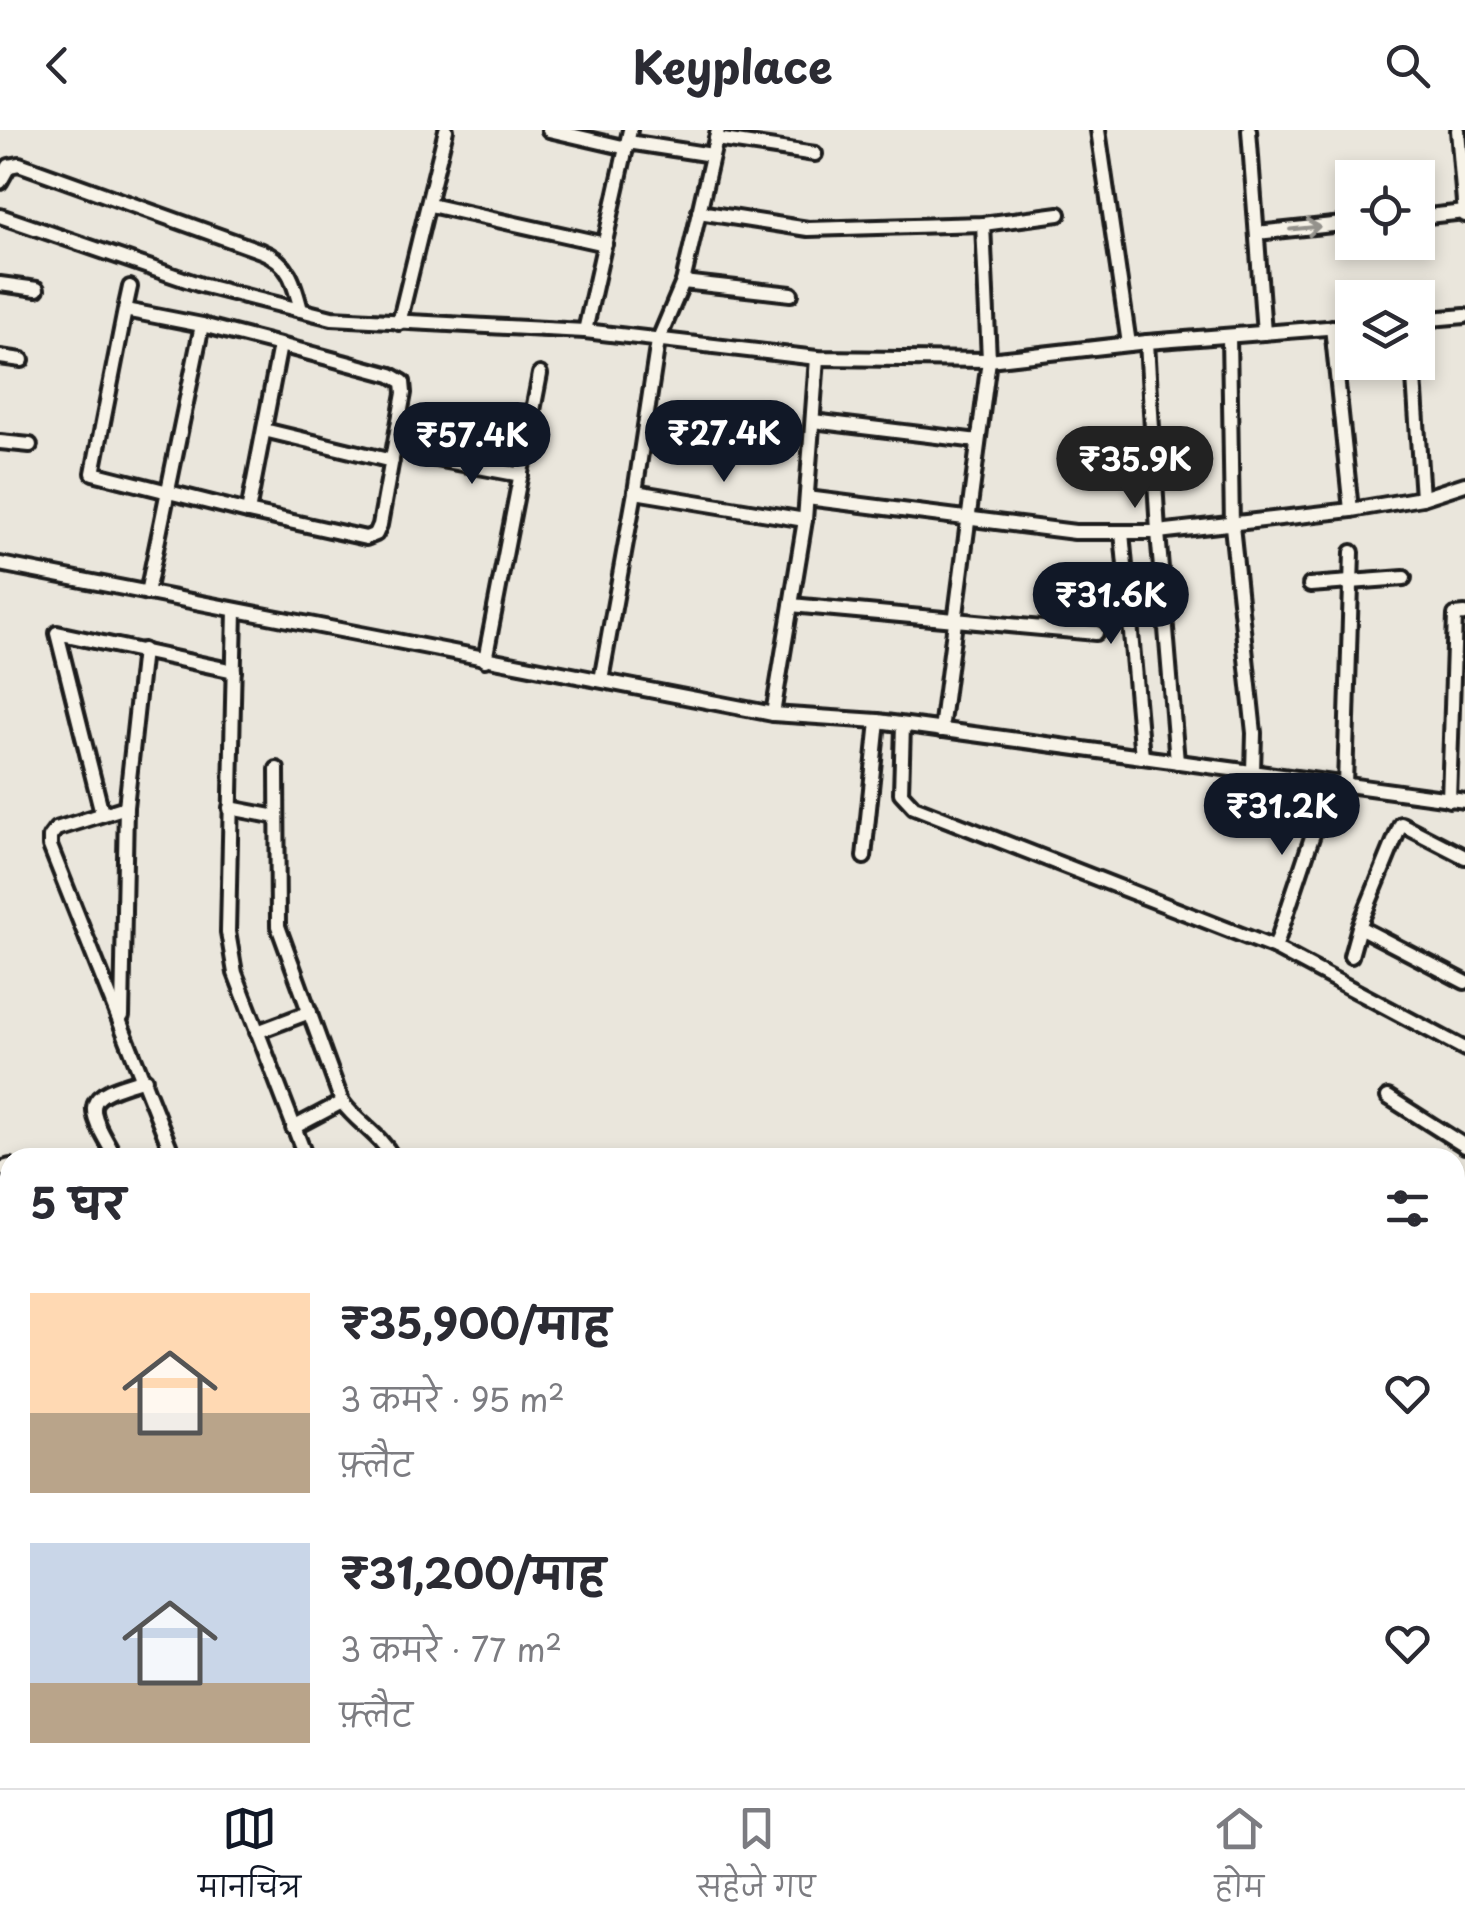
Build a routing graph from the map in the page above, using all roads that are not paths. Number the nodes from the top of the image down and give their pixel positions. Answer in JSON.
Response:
{"nodes":[{"id":1,"x":446,"y":130,"type":"edge"},
{"id":2,"x":549,"y":130,"type":"edge"},
{"id":3,"x":1098,"y":130,"type":"edge"},
{"id":4,"x":1248,"y":130,"type":"edge"},
{"id":5,"x":1458,"y":130,"type":"edge"},
{"id":6,"x":717,"y":135,"type":"edge"},
{"id":7,"x":628,"y":140,"type":"edge"},
{"id":8,"x":815,"y":154,"type":"dead end"},
{"id":9,"x":712,"y":156,"type":"junction"},
{"id":10,"x":0,"y":182,"type":"edge"},
{"id":11,"x":430,"y":205,"type":"junction"},
{"id":12,"x":699,"y":212,"type":"junction"},
{"id":13,"x":1059,"y":214,"type":"dead end"},
{"id":14,"x":1465,"y":214,"type":"edge"},
{"id":15,"x":0,"y":216,"type":"edge"},
{"id":16,"x":1435,"y":216,"type":"edge"},
{"id":17,"x":983,"y":224,"type":"junction"},
{"id":18,"x":1335,"y":225,"type":"edge"},
{"id":19,"x":1257,"y":233,"type":"junction"},
{"id":20,"x":605,"y":244,"type":"junction"},
{"id":21,"x":683,"y":282,"type":"junction"},
{"id":22,"x":0,"y":284,"type":"edge"},
{"id":23,"x":130,"y":287,"type":"dead end"},
{"id":24,"x":37,"y":289,"type":"dead end"},
{"id":25,"x":791,"y":294,"type":"dead end"},
{"id":26,"x":125,"y":310,"type":"junction"},
{"id":27,"x":301,"y":310,"type":"junction"},
{"id":28,"x":1435,"y":320,"type":"edge"},
{"id":29,"x":1464,"y":320,"type":"edge"},
{"id":30,"x":399,"y":323,"type":"junction"},
{"id":31,"x":202,"y":325,"type":"junction"},
{"id":32,"x":1332,"y":327,"type":"junction"},
{"id":33,"x":1335,"y":327,"type":"edge"},
{"id":34,"x":585,"y":331,"type":"junction"},
{"id":35,"x":1264,"y":333,"type":"junction"},
{"id":36,"x":1229,"y":336,"type":"junction"},
{"id":37,"x":658,"y":340,"type":"junction"},
{"id":38,"x":1147,"y":342,"type":"junction"},
{"id":39,"x":1128,"y":344,"type":"junction"},
{"id":40,"x":280,"y":345,"type":"junction"},
{"id":41,"x":0,"y":357,"type":"edge"},
{"id":42,"x":818,"y":358,"type":"junction"},
{"id":43,"x":22,"y":360,"type":"dead end"},
{"id":44,"x":988,"y":360,"type":"junction"},
{"id":45,"x":540,"y":374,"type":"dead end"},
{"id":46,"x":1415,"y":380,"type":"edge"},
{"id":47,"x":813,"y":422,"type":"junction"},
{"id":48,"x":645,"y":428,"type":"junction"},
{"id":49,"x":264,"y":430,"type":"junction"},
{"id":50,"x":0,"y":442,"type":"edge"},
{"id":51,"x":978,"y":442,"type":"junction"},
{"id":52,"x":30,"y":445,"type":"dead end"},
{"id":53,"x":758,"y":445,"type":"dead end"},
{"id":54,"x":432,"y":458,"type":"dead end"},
{"id":55,"x":392,"y":460,"type":"junction"},
{"id":56,"x":520,"y":475,"type":"junction"},
{"id":57,"x":1465,"y":484,"type":"edge"},
{"id":58,"x":168,"y":490,"type":"junction"},
{"id":59,"x":635,"y":492,"type":"junction"},
{"id":60,"x":807,"y":498,"type":"junction"},
{"id":61,"x":1422,"y":498,"type":"junction"},
{"id":62,"x":1351,"y":510,"type":"junction"},
{"id":63,"x":248,"y":512,"type":"junction"},
{"id":64,"x":968,"y":517,"type":"junction"},
{"id":65,"x":806,"y":520,"type":"junction"},
{"id":66,"x":1232,"y":526,"type":"junction"},
{"id":67,"x":1122,"y":532,"type":"junction"},
{"id":68,"x":1158,"y":532,"type":"junction"},
{"id":69,"x":1352,"y":552,"type":"dead end"},
{"id":70,"x":0,"y":564,"type":"edge"},
{"id":71,"x":1404,"y":578,"type":"dead end"},
{"id":72,"x":1351,"y":582,"type":"junction"},
{"id":73,"x":1310,"y":585,"type":"dead end"},
{"id":74,"x":148,"y":593,"type":"junction"},
{"id":75,"x":792,"y":605,"type":"junction"},
{"id":76,"x":235,"y":610,"type":"junction"},
{"id":77,"x":1465,"y":614,"type":"edge"},
{"id":78,"x":955,"y":622,"type":"junction"},
{"id":79,"x":1096,"y":633,"type":"dead end"},
{"id":80,"x":143,"y":650,"type":"junction"},
{"id":81,"x":485,"y":660,"type":"junction"},
{"id":82,"x":234,"y":671,"type":"junction"},
{"id":83,"x":601,"y":680,"type":"junction"},
{"id":84,"x":1459,"y":694,"type":"edge"},
{"id":85,"x":774,"y":714,"type":"junction"},
{"id":86,"x":878,"y":721,"type":"junction"},
{"id":87,"x":902,"y":725,"type":"junction"},
{"id":88,"x":941,"y":730,"type":"junction"},
{"id":89,"x":1142,"y":757,"type":"junction"},
{"id":90,"x":1177,"y":762,"type":"junction"},
{"id":91,"x":277,"y":769,"type":"dead end"},
{"id":92,"x":1253,"y":772,"type":"junction"},
{"id":93,"x":1330,"y":783,"type":"junction"},
{"id":94,"x":1346,"y":785,"type":"junction"},
{"id":95,"x":1449,"y":800,"type":"junction"},
{"id":96,"x":1465,"y":801,"type":"edge"},
{"id":97,"x":126,"y":806,"type":"junction"},
{"id":98,"x":230,"y":808,"type":"junction"},
{"id":99,"x":102,"y":813,"type":"junction"},
{"id":100,"x":276,"y":817,"type":"junction"},
{"id":101,"x":864,"y":857,"type":"dead end"},
{"id":102,"x":1465,"y":857,"type":"edge"},
{"id":103,"x":1359,"y":927,"type":"junction"},
{"id":104,"x":1275,"y":948,"type":"junction"},
{"id":105,"x":1351,"y":956,"type":"dead end"},
{"id":106,"x":1465,"y":982,"type":"edge"},
{"id":107,"x":310,"y":1012,"type":"junction"},
{"id":108,"x":122,"y":1028,"type":"junction"},
{"id":109,"x":256,"y":1032,"type":"junction"},
{"id":110,"x":1465,"y":1050,"type":"edge"},
{"id":111,"x":145,"y":1079,"type":"junction"},
{"id":112,"x":1388,"y":1097,"type":"dead end"},
{"id":113,"x":342,"y":1102,"type":"junction"},
{"id":114,"x":293,"y":1128,"type":"junction"},
{"id":115,"x":1465,"y":1146,"type":"edge"},
{"id":116,"x":110,"y":1148,"type":"edge"},
{"id":117,"x":170,"y":1148,"type":"edge"},
{"id":118,"x":302,"y":1148,"type":"edge"},
{"id":119,"x":386,"y":1148,"type":"edge"}],
"edges":[{"from":1,"to":11,"type":"street"},
{"from":2,"to":7,"type":"street"},
{"from":3,"to":39,"type":"street"},
{"from":4,"to":19,"type":"street"},
{"from":5,"to":14,"type":"street"},
{"from":6,"to":8,"type":"street"},
{"from":6,"to":9,"type":"street"},
{"from":7,"to":9,"type":"street"},
{"from":7,"to":20,"type":"street"},
{"from":9,"to":12,"type":"street"},
{"from":10,"to":27,"type":"street"},
{"from":11,"to":20,"type":"street"},
{"from":11,"to":30,"type":"street"},
{"from":12,"to":17,"type":"street"},
{"from":12,"to":21,"type":"street"},
{"from":13,"to":17,"type":"street"},
{"from":14,"to":16,"type":"street"},
{"from":15,"to":27,"type":"street"},
{"from":17,"to":44,"type":"street"},
{"from":19,"to":18,"type":"street","one_way":true},
{"from":19,"to":35,"type":"street"},
{"from":20,"to":34,"type":"street"},
{"from":21,"to":25,"type":"street"},
{"from":21,"to":37,"type":"street"},
{"from":22,"to":24,"type":"street"},
{"from":23,"to":26,"type":"street"},
{"from":26,"to":31,"type":"street"},
{"from":26,"to":58,"type":"street"},
{"from":27,"to":30,"type":"street"},
{"from":28,"to":29,"type":"street"},
{"from":30,"to":34,"type":"street"},
{"from":31,"to":40,"type":"street"},
{"from":31,"to":58,"type":"street"},
{"from":32,"to":33,"type":"street"},
{"from":32,"to":35,"type":"street"},
{"from":32,"to":62,"type":"street"},
{"from":34,"to":37,"type":"street"},
{"from":35,"to":36,"type":"street"},
{"from":36,"to":38,"type":"street"},
{"from":36,"to":66,"type":"street"},
{"from":37,"to":42,"type":"street"},
{"from":37,"to":48,"type":"street"},
{"from":38,"to":39,"type":"street"},
{"from":38,"to":68,"type":"street"},
{"from":39,"to":44,"type":"street"},
{"from":40,"to":49,"type":"street"},
{"from":40,"to":55,"type":"street"},
{"from":41,"to":43,"type":"street"},
{"from":42,"to":44,"type":"street"},
{"from":42,"to":47,"type":"street"},
{"from":44,"to":51,"type":"street"},
{"from":45,"to":56,"type":"street"},
{"from":46,"to":61,"type":"street"},
{"from":47,"to":51,"type":"street"},
{"from":47,"to":60,"type":"street"},
{"from":48,"to":53,"type":"street"},
{"from":48,"to":59,"type":"street"},
{"from":49,"to":55,"type":"street"},
{"from":49,"to":63,"type":"street"},
{"from":50,"to":52,"type":"street"},
{"from":51,"to":64,"type":"street"},
{"from":54,"to":56,"type":"street"},
{"from":55,"to":63,"type":"street"},
{"from":56,"to":81,"type":"street"},
{"from":57,"to":61,"type":"street"},
{"from":58,"to":63,"type":"street"},
{"from":58,"to":74,"type":"street"},
{"from":59,"to":65,"type":"street"},
{"from":59,"to":83,"type":"street"},
{"from":60,"to":64,"type":"street"},
{"from":60,"to":65,"type":"street"},
{"from":61,"to":62,"type":"street"},
{"from":62,"to":66,"type":"street"},
{"from":64,"to":67,"type":"street"},
{"from":64,"to":78,"type":"street"},
{"from":65,"to":75,"type":"street"},
{"from":66,"to":68,"type":"street"},
{"from":66,"to":92,"type":"street"},
{"from":67,"to":68,"type":"street"},
{"from":67,"to":89,"type":"street"},
{"from":68,"to":90,"type":"street"},
{"from":69,"to":72,"type":"street"},
{"from":70,"to":74,"type":"street"},
{"from":71,"to":72,"type":"street"},
{"from":72,"to":73,"type":"street"},
{"from":72,"to":94,"type":"street"},
{"from":74,"to":76,"type":"street"},
{"from":75,"to":78,"type":"street"},
{"from":75,"to":85,"type":"street"},
{"from":76,"to":81,"type":"street"},
{"from":76,"to":82,"type":"street"},
{"from":77,"to":84,"type":"street"},
{"from":78,"to":79,"type":"street"},
{"from":78,"to":88,"type":"street"},
{"from":80,"to":82,"type":"street"},
{"from":80,"to":97,"type":"street"},
{"from":80,"to":99,"type":"street"},
{"from":81,"to":83,"type":"street"},
{"from":82,"to":98,"type":"street"},
{"from":83,"to":85,"type":"street"},
{"from":84,"to":95,"type":"street"},
{"from":85,"to":86,"type":"street"},
{"from":86,"to":87,"type":"street"},
{"from":86,"to":101,"type":"street"},
{"from":87,"to":88,"type":"street"},
{"from":87,"to":104,"type":"street"},
{"from":88,"to":89,"type":"street"},
{"from":89,"to":90,"type":"street"},
{"from":90,"to":92,"type":"street"},
{"from":91,"to":100,"type":"street"},
{"from":92,"to":93,"type":"street"},
{"from":93,"to":94,"type":"street"},
{"from":93,"to":104,"type":"street"},
{"from":94,"to":95,"type":"street"},
{"from":95,"to":96,"type":"street"},
{"from":97,"to":99,"type":"street"},
{"from":97,"to":108,"type":"street"},
{"from":98,"to":100,"type":"street"},
{"from":98,"to":109,"type":"street"},
{"from":99,"to":108,"type":"street"},
{"from":100,"to":107,"type":"street"},
{"from":102,"to":103,"type":"street"},
{"from":103,"to":105,"type":"street"},
{"from":103,"to":106,"type":"street"},
{"from":104,"to":110,"type":"street"},
{"from":107,"to":109,"type":"street"},
{"from":107,"to":113,"type":"street"},
{"from":108,"to":111,"type":"street"},
{"from":109,"to":114,"type":"street"},
{"from":111,"to":116,"type":"street"},
{"from":111,"to":117,"type":"street"},
{"from":112,"to":115,"type":"street"},
{"from":113,"to":114,"type":"street"},
{"from":113,"to":119,"type":"street"},
{"from":114,"to":118,"type":"street"}]}
